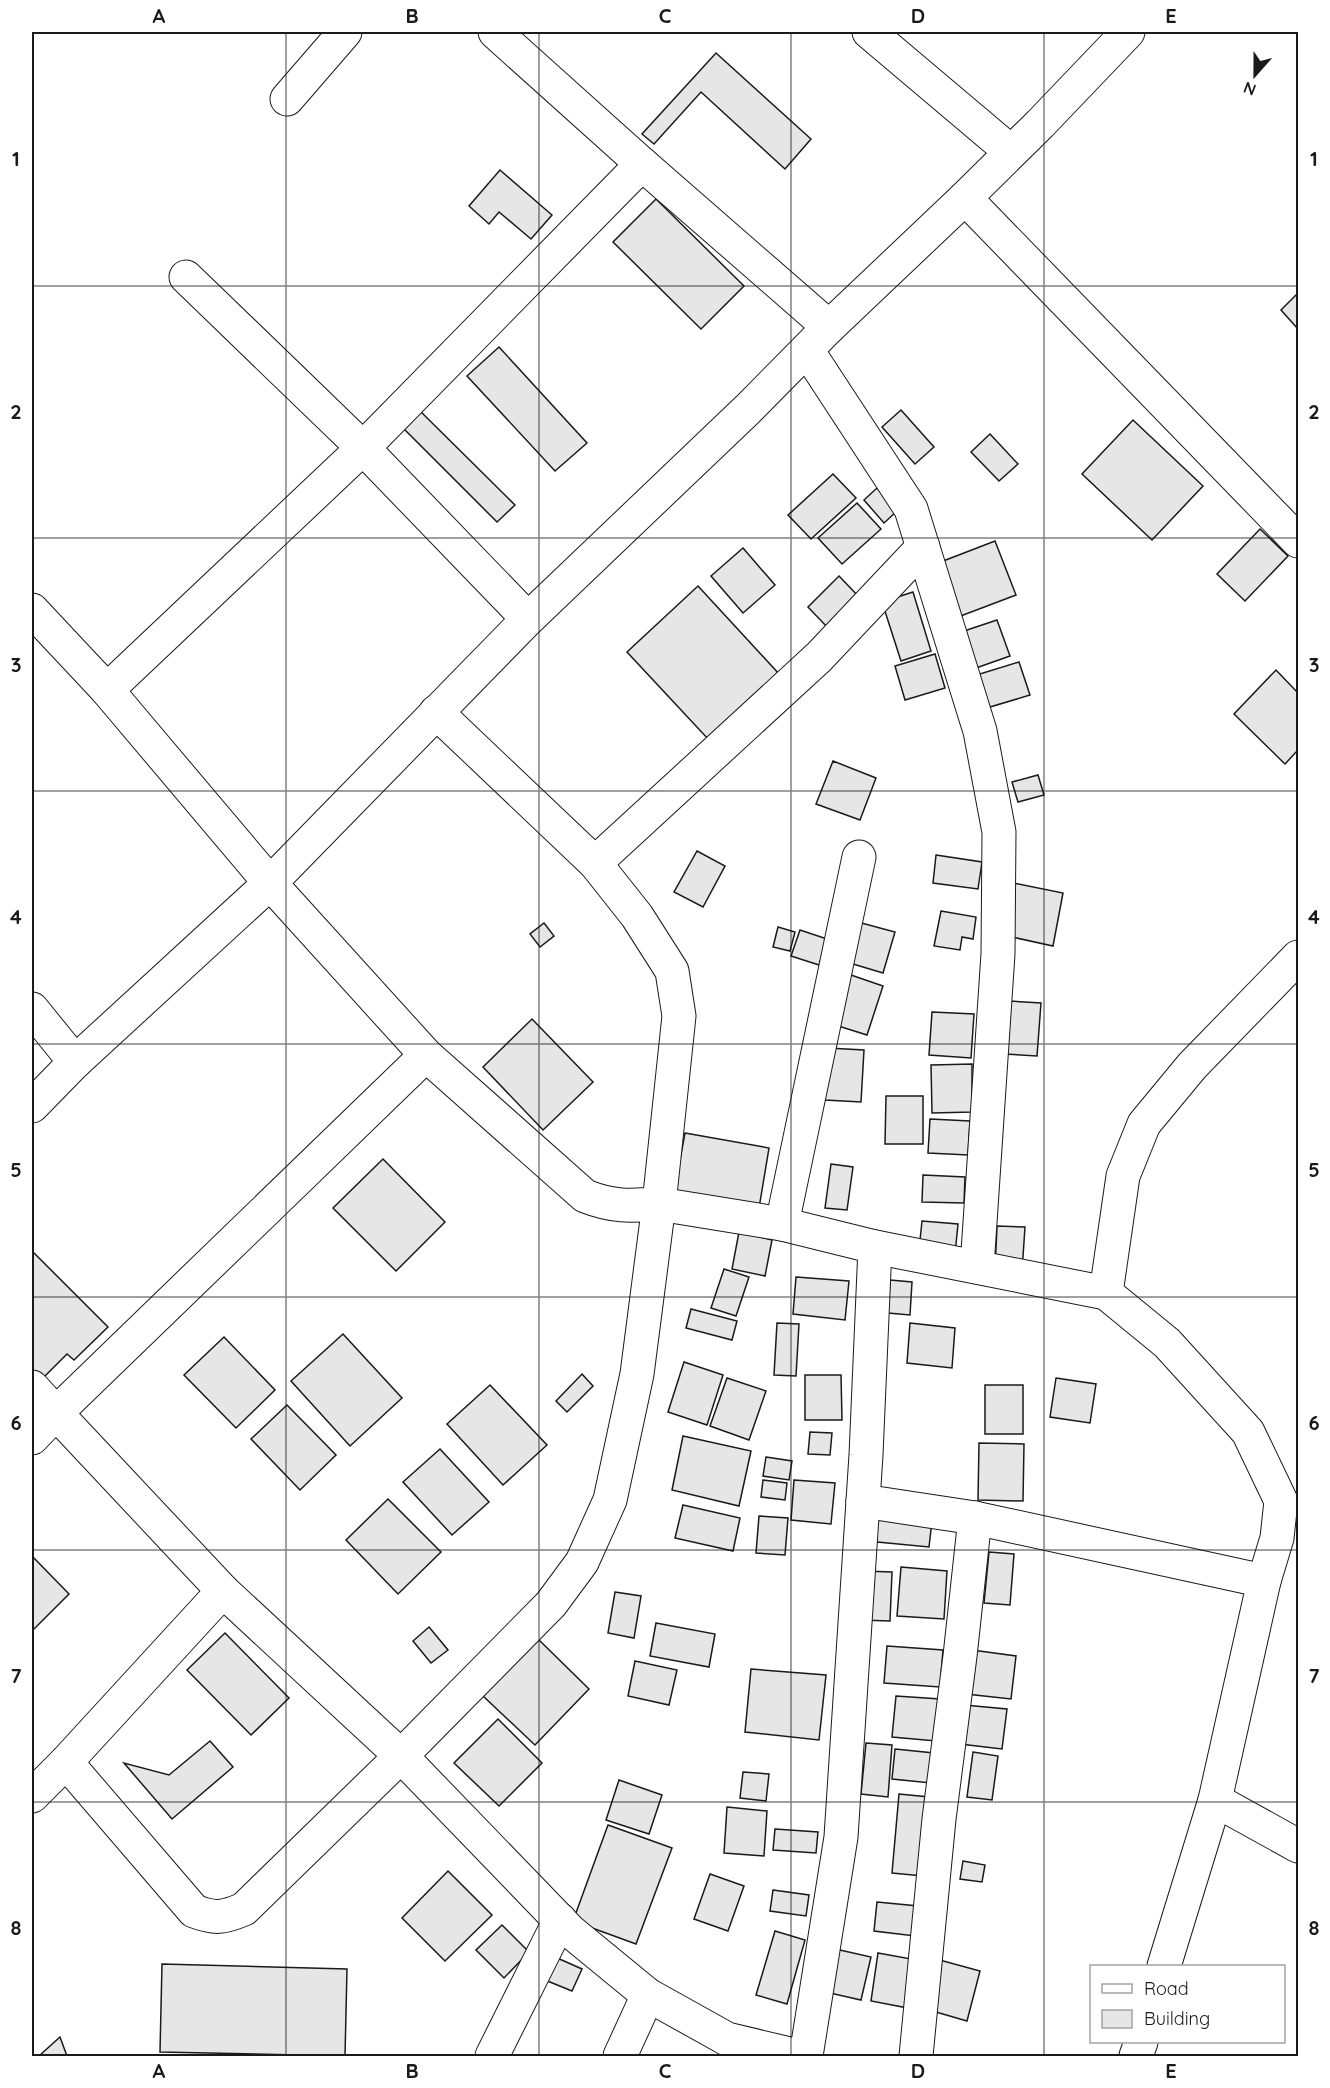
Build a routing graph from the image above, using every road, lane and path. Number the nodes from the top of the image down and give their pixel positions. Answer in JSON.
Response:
{"nodes":[{"id":1,"x":345,"y":32,"type":"edge"},
{"id":2,"x":495,"y":32,"type":"edge"},
{"id":3,"x":869,"y":32,"type":"edge"},
{"id":4,"x":1128,"y":32,"type":"edge"},
{"id":5,"x":287,"y":99,"type":"dead end"},
{"id":6,"x":1011,"y":152,"type":"junction"},
{"id":7,"x":642,"y":164,"type":"junction"},
{"id":8,"x":965,"y":198,"type":"junction"},
{"id":9,"x":186,"y":277,"type":"dead end"},
{"id":10,"x":818,"y":339,"type":"junction"},
{"id":11,"x":363,"y":448,"type":"junction"},
{"id":12,"x":1299,"y":541,"type":"edge"},
{"id":13,"x":923,"y":547,"type":"junction"},
{"id":14,"x":32,"y":610,"type":"edge"},
{"id":15,"x":528,"y":619,"type":"junction"},
{"id":16,"x":107,"y":690,"type":"junction"},
{"id":17,"x":436,"y":712,"type":"junction"},
{"id":18,"x":859,"y":858,"type":"dead end"},
{"id":19,"x":595,"y":863,"type":"junction"},
{"id":20,"x":270,"y":883,"type":"junction"},
{"id":21,"x":1299,"y":957,"type":"edge"},
{"id":22,"x":32,"y":1009,"type":"edge"},
{"id":23,"x":426,"y":1055,"type":"junction"},
{"id":24,"x":75,"y":1062,"type":"junction"},
{"id":25,"x":32,"y":1106,"type":"edge"},
{"id":26,"x":659,"y":1204,"type":"junction"},
{"id":27,"x":782,"y":1224,"type":"junction"},
{"id":28,"x":875,"y":1247,"type":"junction"},
{"id":29,"x":977,"y":1267,"type":"junction"},
{"id":30,"x":1106,"y":1293,"type":"junction"},
{"id":31,"x":32,"y":1387,"type":"edge"},
{"id":32,"x":56,"y":1413,"type":"junction"},
{"id":33,"x":32,"y":1438,"type":"edge"},
{"id":34,"x":863,"y":1501,"type":"junction"},
{"id":35,"x":975,"y":1518,"type":"junction"},
{"id":36,"x":1264,"y":1581,"type":"junction"},
{"id":37,"x":223,"y":1591,"type":"junction"},
{"id":38,"x":401,"y":1756,"type":"junction"},
{"id":39,"x":66,"y":1762,"type":"junction"},
{"id":40,"x":32,"y":1796,"type":"edge"},
{"id":41,"x":1215,"y":1800,"type":"junction"},
{"id":42,"x":1299,"y":1846,"type":"edge"},
{"id":43,"x":560,"y":1920,"type":"junction"},
{"id":44,"x":1164,"y":1965,"type":"edge"},
{"id":45,"x":648,"y":1995,"type":"junction"},
{"id":46,"x":779,"y":2054,"type":"edge"},
{"id":47,"x":492,"y":2056,"type":"edge"},
{"id":48,"x":620,"y":2056,"type":"edge"},
{"id":49,"x":806,"y":2056,"type":"edge"},
{"id":50,"x":916,"y":2056,"type":"edge"}],
"edges":[{"from":1,"to":5,"type":"main road"},
{"from":2,"to":7,"type":"main road"},
{"from":3,"to":6,"type":"main road"},
{"from":4,"to":6,"type":"main road"},
{"from":6,"to":8,"type":"main road"},
{"from":7,"to":10,"type":"main road"},
{"from":7,"to":11,"type":"main road"},
{"from":8,"to":10,"type":"main road"},
{"from":8,"to":12,"type":"main road"},
{"from":9,"to":11,"type":"main road"},
{"from":10,"to":13,"type":"main road"},
{"from":10,"to":15,"type":"main road"},
{"from":11,"to":15,"type":"main road"},
{"from":11,"to":16,"type":"main road"},
{"from":13,"to":19,"type":"main road"},
{"from":13,"to":29,"type":"main road"},
{"from":14,"to":16,"type":"main road"},
{"from":15,"to":17,"type":"main road"},
{"from":16,"to":20,"type":"main road"},
{"from":17,"to":19,"type":"main road"},
{"from":17,"to":20,"type":"main road"},
{"from":18,"to":27,"type":"main road"},
{"from":19,"to":26,"type":"main road"},
{"from":20,"to":23,"type":"main road"},
{"from":20,"to":24,"type":"main road"},
{"from":21,"to":30,"type":"main road"},
{"from":22,"to":24,"type":"main road"},
{"from":23,"to":26,"type":"main road"},
{"from":23,"to":32,"type":"main road"},
{"from":24,"to":25,"type":"main road"},
{"from":26,"to":27,"type":"main road"},
{"from":26,"to":38,"type":"main road"},
{"from":27,"to":28,"type":"main road"},
{"from":28,"to":29,"type":"main road"},
{"from":28,"to":34,"type":"main road"},
{"from":29,"to":30,"type":"main road"},
{"from":30,"to":36,"type":"main road"},
{"from":31,"to":32,"type":"main road"},
{"from":32,"to":33,"type":"main road"},
{"from":32,"to":37,"type":"main road"},
{"from":34,"to":35,"type":"main road"},
{"from":34,"to":49,"type":"main road"},
{"from":35,"to":36,"type":"main road"},
{"from":35,"to":50,"type":"main road"},
{"from":36,"to":41,"type":"main road"},
{"from":37,"to":38,"type":"main road"},
{"from":37,"to":39,"type":"main road"},
{"from":38,"to":39,"type":"main road"},
{"from":38,"to":43,"type":"main road"},
{"from":39,"to":40,"type":"main road"},
{"from":41,"to":42,"type":"main road"},
{"from":41,"to":44,"type":"main road"},
{"from":43,"to":45,"type":"main road"},
{"from":43,"to":47,"type":"main road"},
{"from":45,"to":46,"type":"main road"},
{"from":45,"to":48,"type":"main road"}]}
